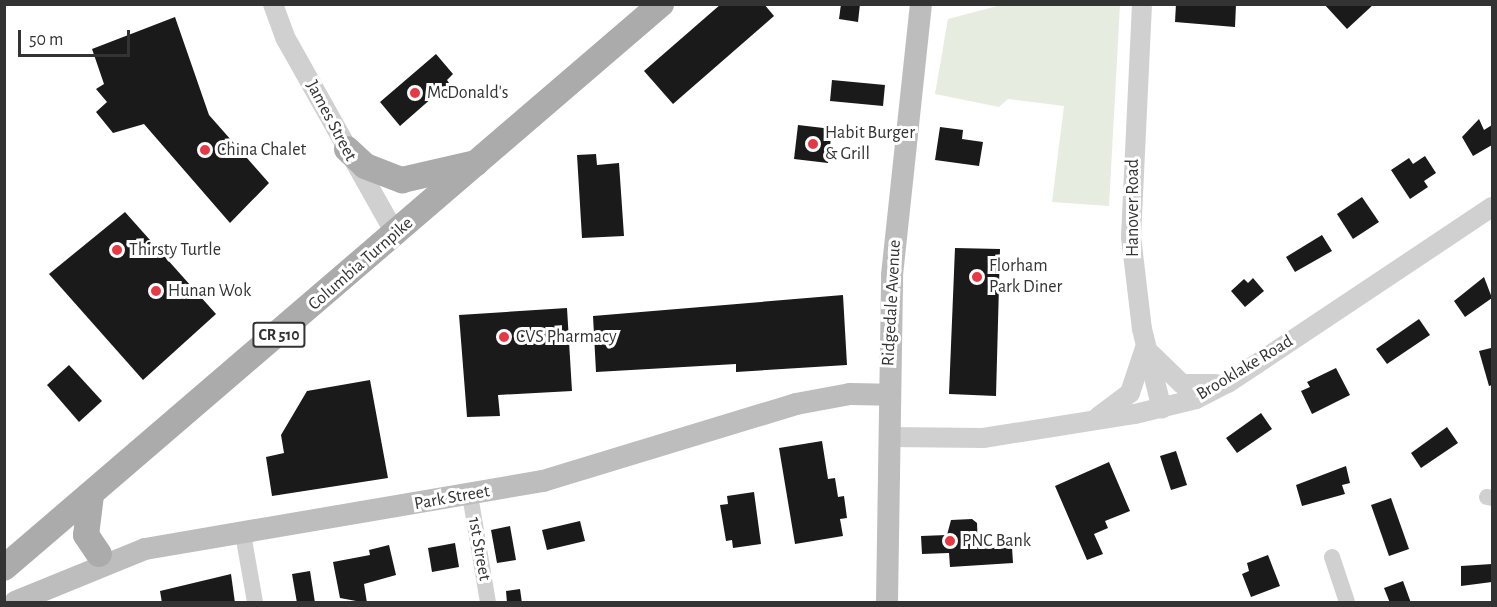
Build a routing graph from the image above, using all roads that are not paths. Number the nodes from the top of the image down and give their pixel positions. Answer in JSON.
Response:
{"nodes":[{"id":1,"x":273,"y":4,"type":"edge"},
{"id":2,"x":662,"y":4,"type":"edge"},
{"id":3,"x":921,"y":4,"type":"edge"},
{"id":4,"x":1142,"y":4,"type":"edge"},
{"id":5,"x":347,"y":149,"type":"junction"},
{"id":6,"x":479,"y":162,"type":"junction"},
{"id":7,"x":1492,"y":207,"type":"edge"},
{"id":8,"x":396,"y":235,"type":"junction"},
{"id":9,"x":1146,"y":348,"type":"junction"},
{"id":10,"x":1228,"y":383,"type":"junction"},
{"id":11,"x":889,"y":394,"type":"junction"},
{"id":12,"x":1162,"y":409,"type":"junction"},
{"id":13,"x":1092,"y":421,"type":"junction"},
{"id":14,"x":889,"y":437,"type":"junction"},
{"id":15,"x":91,"y":495,"type":"junction"},
{"id":16,"x":470,"y":495,"type":"junction"},
{"id":17,"x":243,"y":534,"type":"junction"},
{"id":18,"x":128,"y":553,"type":"junction"},
{"id":19,"x":99,"y":554,"type":"junction"},
{"id":20,"x":1332,"y":557,"type":"dead end"},
{"id":21,"x":4,"y":568,"type":"edge"},
{"id":22,"x":23,"y":601,"type":"edge"},
{"id":23,"x":255,"y":603,"type":"edge"},
{"id":24,"x":488,"y":603,"type":"edge"},
{"id":25,"x":887,"y":603,"type":"edge"},
{"id":26,"x":1347,"y":603,"type":"edge"}],
"edges":[{"from":1,"to":5,"type":"street","name":"James Street"},
{"from":2,"to":6,"type":"main road","name":"Columbia Turnpike","number":"CR 510"},
{"from":3,"to":11,"type":"main road","name":"Ridgedale Avenue"},
{"from":4,"to":9,"type":"street","name":"Hanover Road"},
{"from":5,"to":6,"type":"main road"},
{"from":5,"to":8,"type":"street","name":"James Street"},
{"from":6,"to":8,"type":"main road","name":"Columbia Turnpike","number":"CR 510"},
{"from":7,"to":10,"type":"street","name":"Brooklake Road"},
{"from":8,"to":15,"type":"main road","name":"Columbia Turnpike","number":"CR 510"},
{"from":9,"to":10,"type":"street"},
{"from":9,"to":12,"type":"street","name":"Hanover Road"},
{"from":9,"to":13,"type":"street"},
{"from":10,"to":12,"type":"street","name":"Brooklake Road"},
{"from":11,"to":14,"type":"main road","name":"Ridgedale Avenue"},
{"from":11,"to":16,"type":"main road","name":"Park Street"},
{"from":12,"to":13,"type":"street","name":"Brooklake Road"},
{"from":13,"to":14,"type":"street","name":"Brooklake Road"},
{"from":14,"to":25,"type":"main road","name":"Ridgedale Avenue"},
{"from":15,"to":19,"type":"main road"},
{"from":15,"to":21,"type":"main road","name":"Columbia Turnpike","number":"CR 510"},
{"from":16,"to":17,"type":"main road","name":"Park Street"},
{"from":16,"to":24,"type":"street","name":"1st Street"},
{"from":17,"to":18,"type":"main road","name":"Park Street"},
{"from":17,"to":23,"type":"street"},
{"from":18,"to":19,"type":"main road"},
{"from":18,"to":22,"type":"main road","name":"Park Street"},
{"from":19,"to":22,"type":"main road"},
{"from":20,"to":26,"type":"street"}]}
